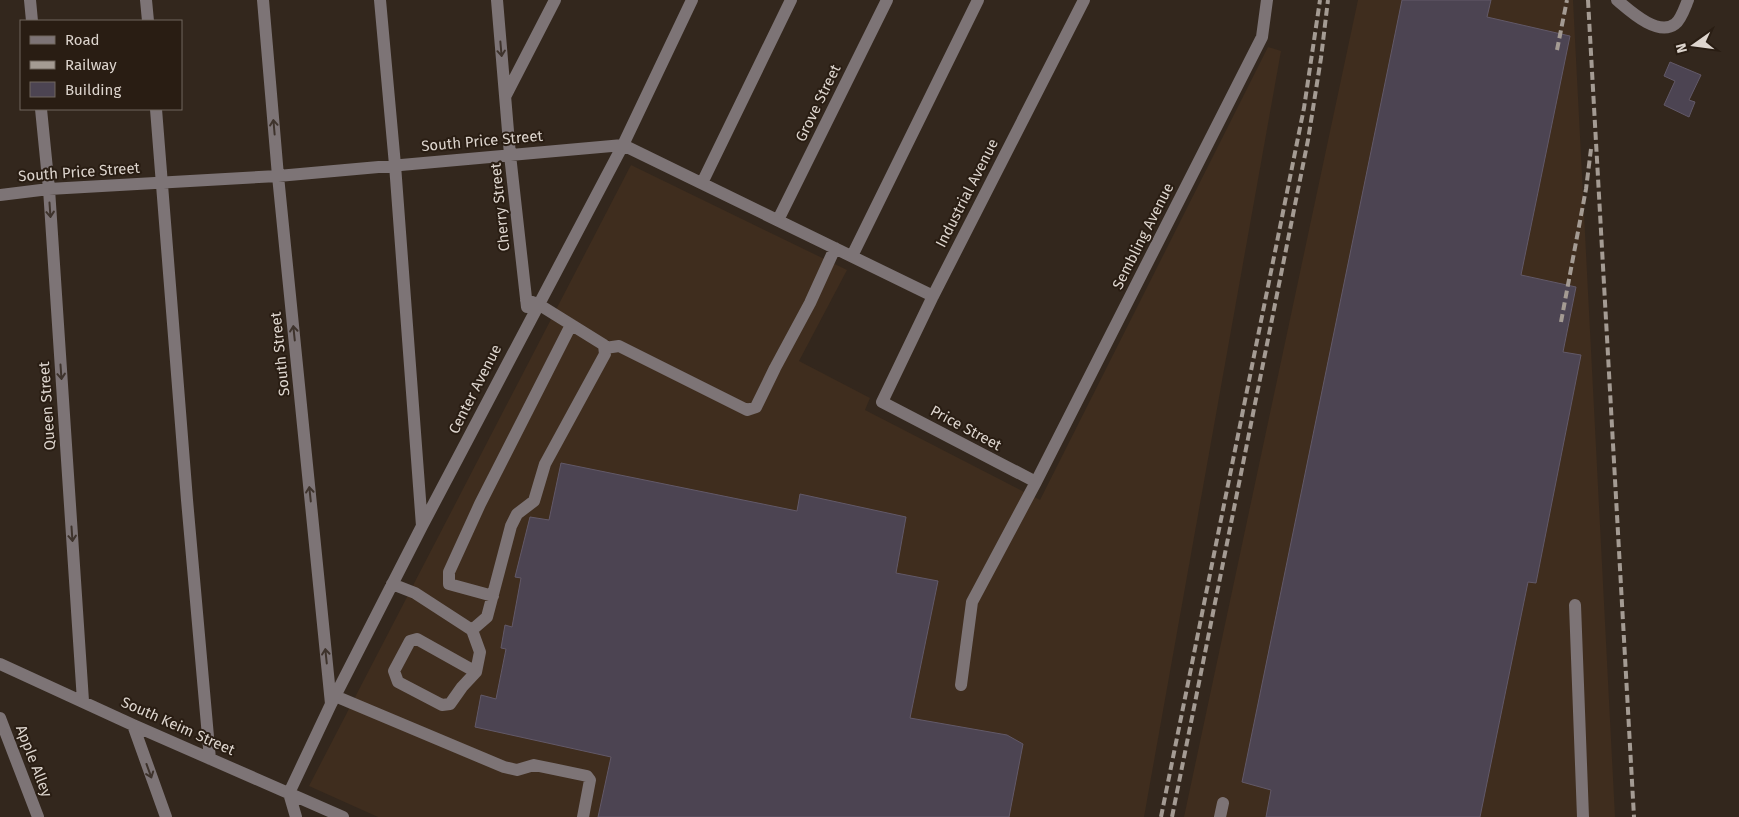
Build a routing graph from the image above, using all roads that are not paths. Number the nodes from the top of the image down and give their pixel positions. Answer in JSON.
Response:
{"nodes":[{"id":1,"x":30,"y":0,"type":"edge"},
{"id":2,"x":146,"y":0,"type":"edge"},
{"id":3,"x":263,"y":0,"type":"edge"},
{"id":4,"x":380,"y":0,"type":"edge"},
{"id":5,"x":497,"y":0,"type":"edge"},
{"id":6,"x":555,"y":0,"type":"edge"},
{"id":7,"x":692,"y":0,"type":"edge"},
{"id":8,"x":791,"y":0,"type":"edge"},
{"id":9,"x":887,"y":0,"type":"edge"},
{"id":10,"x":978,"y":0,"type":"edge"},
{"id":11,"x":1084,"y":0,"type":"edge"},
{"id":12,"x":1267,"y":0,"type":"edge"},
{"id":13,"x":1618,"y":0,"type":"edge"},
{"id":14,"x":1688,"y":0,"type":"edge"},
{"id":15,"x":32,"y":20,"type":"edge"},
{"id":16,"x":148,"y":20,"type":"edge"},
{"id":17,"x":506,"y":96,"type":"junction"},
{"id":18,"x":41,"y":110,"type":"edge"},
{"id":19,"x":156,"y":110,"type":"edge"},
{"id":20,"x":623,"y":144,"type":"junction"},
{"id":21,"x":510,"y":155,"type":"junction"},
{"id":22,"x":394,"y":165,"type":"junction"},
{"id":23,"x":278,"y":176,"type":"junction"},
{"id":24,"x":162,"y":183,"type":"junction"},
{"id":25,"x":702,"y":183,"type":"junction"},
{"id":26,"x":49,"y":189,"type":"junction"},
{"id":27,"x":0,"y":195,"type":"edge"},
{"id":28,"x":778,"y":220,"type":"junction"},
{"id":29,"x":835,"y":248,"type":"junction"},
{"id":30,"x":852,"y":256,"type":"junction"},
{"id":31,"x":933,"y":296,"type":"junction"},
{"id":32,"x":532,"y":302,"type":"junction"},
{"id":33,"x":571,"y":325,"type":"junction"},
{"id":34,"x":604,"y":348,"type":"junction"},
{"id":35,"x":882,"y":402,"type":"joint"},
{"id":36,"x":1036,"y":482,"type":"junction"},
{"id":37,"x":422,"y":526,"type":"junction"},
{"id":38,"x":392,"y":584,"type":"junction"},
{"id":39,"x":493,"y":596,"type":"junction"},
{"id":40,"x":1576,"y":605,"type":"dead end"},
{"id":41,"x":472,"y":630,"type":"junction"},
{"id":42,"x":0,"y":664,"type":"edge"},
{"id":43,"x":476,"y":672,"type":"junction"},
{"id":44,"x":961,"y":685,"type":"dead end"},
{"id":45,"x":333,"y":700,"type":"junction"},
{"id":46,"x":83,"y":701,"type":"junction"},
{"id":47,"x":0,"y":718,"type":"edge"},
{"id":48,"x":133,"y":725,"type":"junction"},
{"id":49,"x":210,"y":759,"type":"junction"},
{"id":50,"x":288,"y":793,"type":"junction"},
{"id":51,"x":1223,"y":803,"type":"dead end"},
{"id":52,"x":38,"y":817,"type":"edge"},
{"id":53,"x":166,"y":817,"type":"edge"},
{"id":54,"x":296,"y":817,"type":"edge"},
{"id":55,"x":343,"y":817,"type":"edge"},
{"id":56,"x":582,"y":817,"type":"edge"},
{"id":57,"x":1220,"y":817,"type":"edge"},
{"id":58,"x":1583,"y":817,"type":"edge"}],
"edges":[{"from":1,"to":15,"type":"street"},
{"from":2,"to":16,"type":"street"},
{"from":23,"to":3,"type":"street","name":"South Street","one_way":true},
{"from":4,"to":22,"type":"street"},
{"from":5,"to":17,"type":"street","name":"Cherry Street","one_way":true},
{"from":6,"to":17,"type":"street"},
{"from":7,"to":20,"type":"street","name":"Center Avenue"},
{"from":8,"to":25,"type":"street"},
{"from":9,"to":28,"type":"street","name":"Grove Street"},
{"from":10,"to":30,"type":"street"},
{"from":11,"to":31,"type":"street","name":"Industrial Avenue"},
{"from":12,"to":36,"type":"street","name":"Sembling Avenue"},
{"from":13,"to":14,"type":"street"},
{"from":17,"to":21,"type":"street","name":"Cherry Street"},
{"from":18,"to":26,"type":"street","name":"Queen Street"},
{"from":19,"to":24,"type":"street"},
{"from":20,"to":21,"type":"street","name":"South Price Street"},
{"from":20,"to":25,"type":"street"},
{"from":20,"to":32,"type":"street","name":"Center Avenue"},
{"from":21,"to":22,"type":"street","name":"South Price Street"},
{"from":21,"to":32,"type":"street","name":"Cherry Street"},
{"from":22,"to":23,"type":"street","name":"South Price Street"},
{"from":22,"to":37,"type":"street"},
{"from":23,"to":24,"type":"street","name":"South Price Street"},
{"from":45,"to":23,"type":"street","name":"South Street","one_way":true},
{"from":24,"to":26,"type":"street","name":"South Price Street"},
{"from":24,"to":49,"type":"street"},
{"from":25,"to":28,"type":"street"},
{"from":26,"to":27,"type":"street","name":"South Price Street"},
{"from":26,"to":46,"type":"street","name":"Queen Street","one_way":true},
{"from":28,"to":29,"type":"street"},
{"from":29,"to":30,"type":"street"},
{"from":29,"to":34,"type":"street"},
{"from":30,"to":31,"type":"street"},
{"from":31,"to":35,"type":"street","name":"Industrial Avenue"},
{"from":32,"to":33,"type":"street"},
{"from":32,"to":37,"type":"street","name":"Center Avenue"},
{"from":33,"to":34,"type":"street"},
{"from":33,"to":39,"type":"street"},
{"from":34,"to":39,"type":"street"},
{"from":35,"to":36,"type":"street","name":"Price Street"},
{"from":36,"to":44,"type":"street","name":"Sembling Avenue"},
{"from":37,"to":38,"type":"street","name":"Center Avenue"},
{"from":38,"to":41,"type":"street"},
{"from":38,"to":45,"type":"street","name":"Center Avenue"},
{"from":39,"to":41,"type":"street"},
{"from":40,"to":58,"type":"street"},
{"from":41,"to":43,"type":"street"},
{"from":42,"to":46,"type":"street","name":"South Keim Street"},
{"from":43,"to":43,"type":"street"},
{"from":45,"to":50,"type":"street","name":"Center Avenue"},
{"from":45,"to":56,"type":"street"},
{"from":46,"to":48,"type":"street","name":"South Keim Street"},
{"from":47,"to":52,"type":"street","name":"Apple Alley"},
{"from":48,"to":49,"type":"street","name":"South Keim Street"},
{"from":48,"to":53,"type":"street","one_way":true},
{"from":49,"to":50,"type":"street","name":"South Keim Street"},
{"from":50,"to":54,"type":"street"},
{"from":50,"to":55,"type":"street","name":"South Keim Street"},
{"from":51,"to":57,"type":"street"}]}
